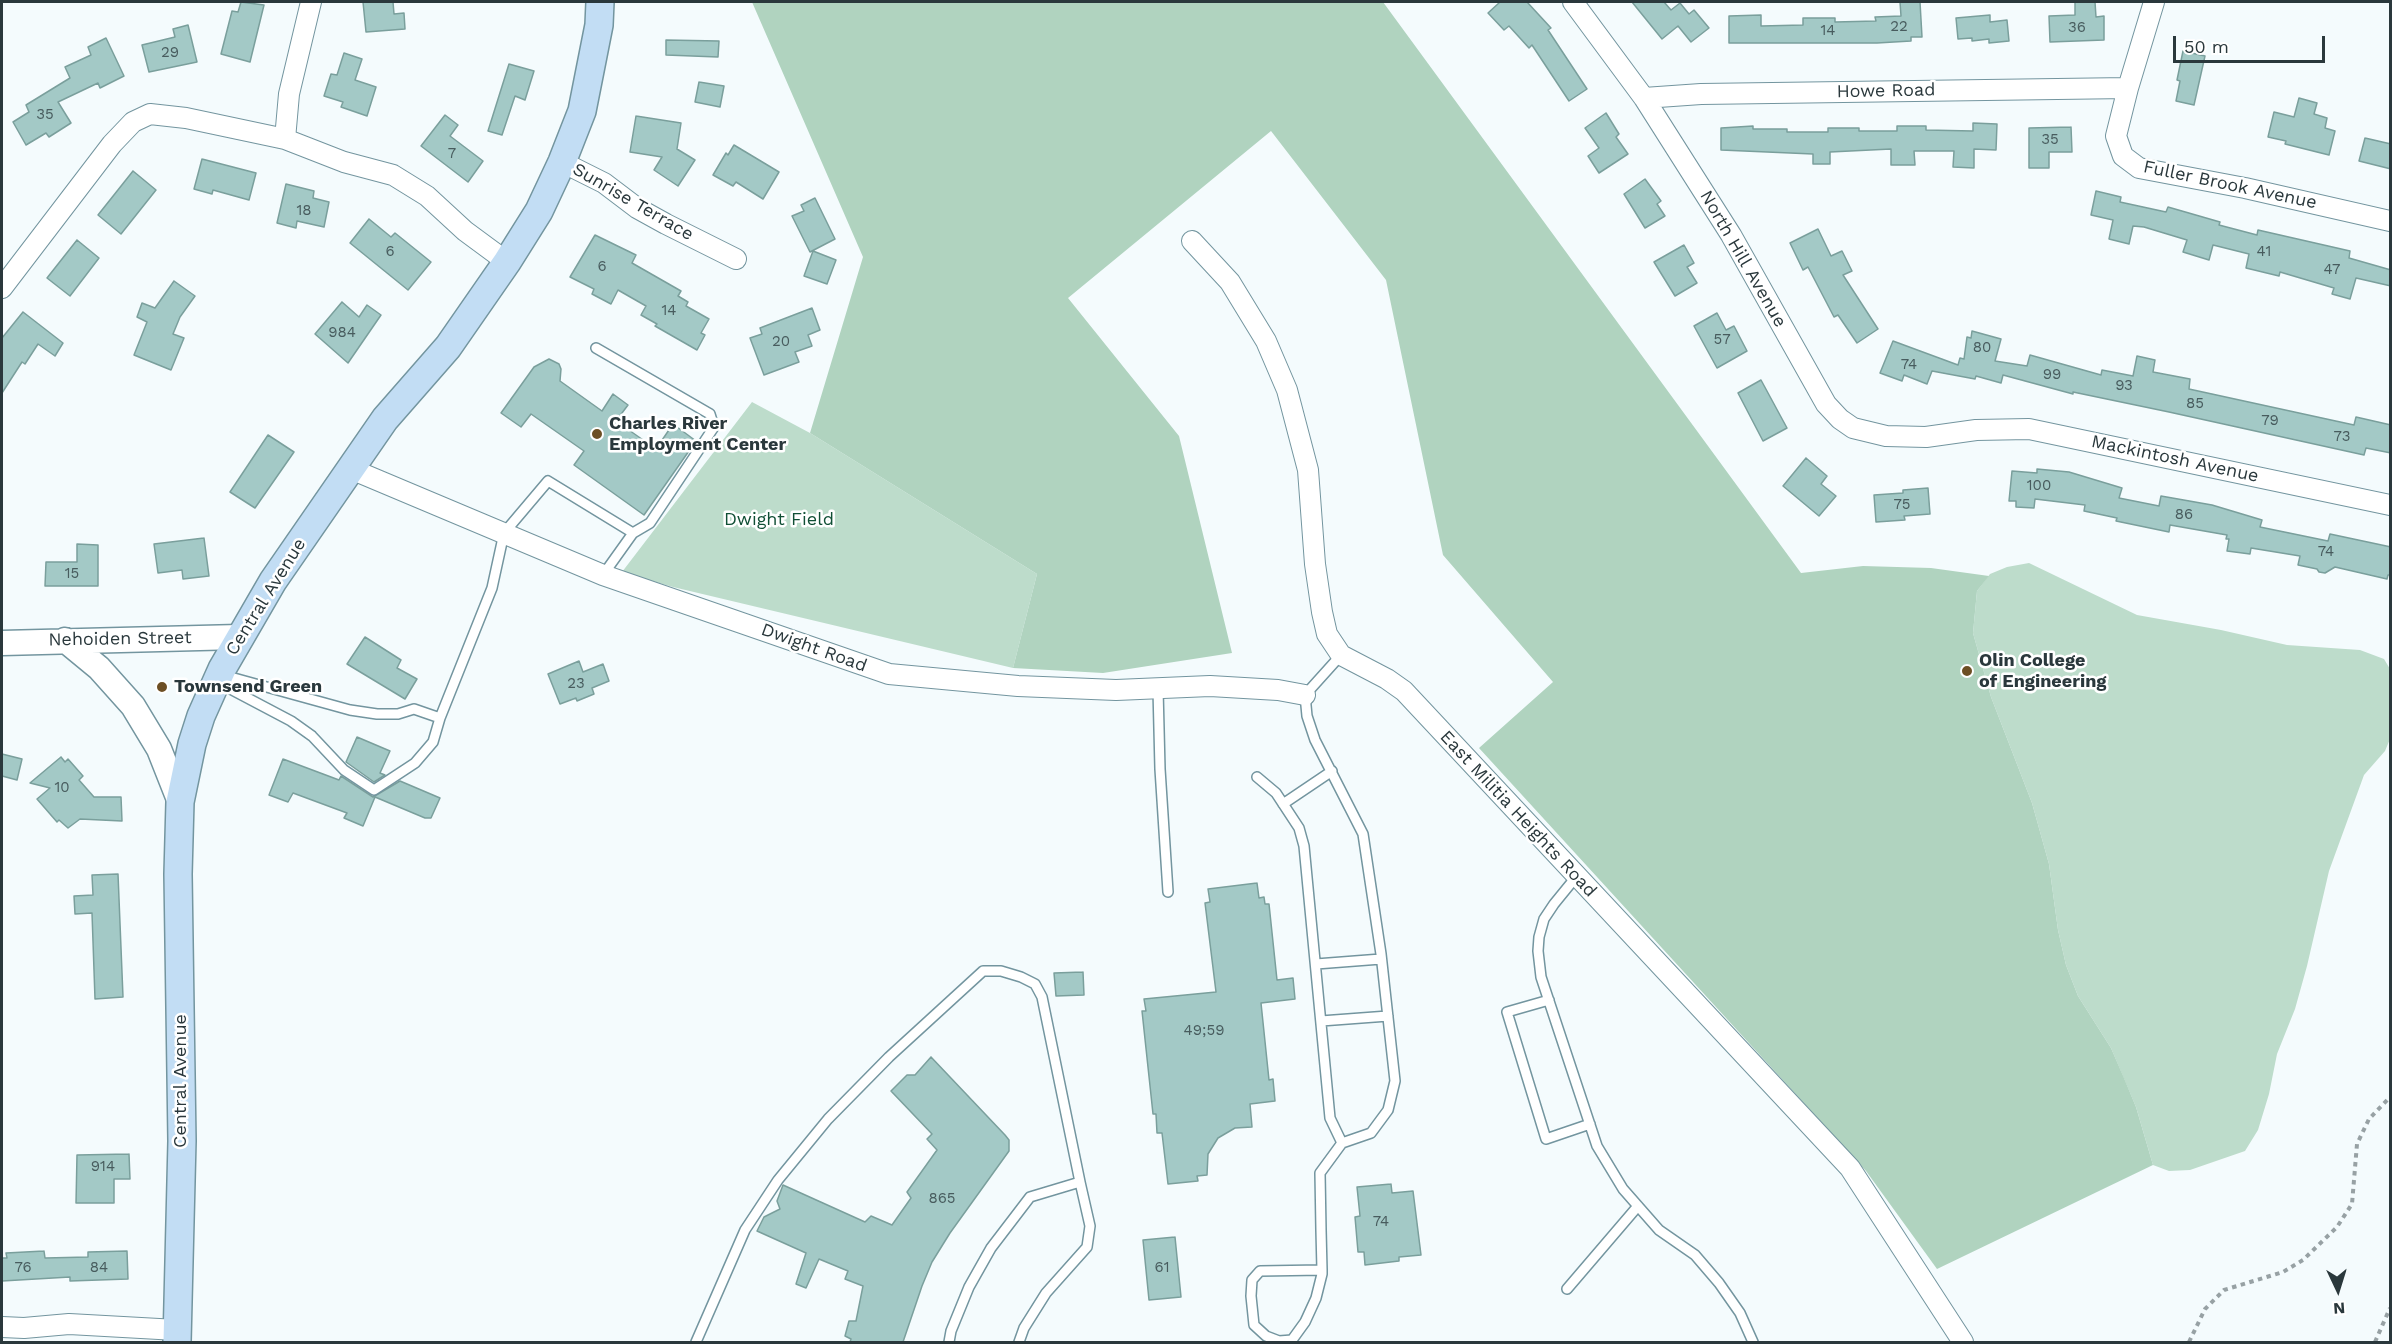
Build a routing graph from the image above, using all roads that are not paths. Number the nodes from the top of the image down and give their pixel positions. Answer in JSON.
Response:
{"nodes":[{"id":1,"x":311,"y":2,"type":"edge"},
{"id":2,"x":600,"y":2,"type":"edge"},
{"id":3,"x":1573,"y":2,"type":"edge"},
{"id":4,"x":2154,"y":2,"type":"edge"},
{"id":5,"x":2128,"y":88,"type":"junction"},
{"id":6,"x":1644,"y":98,"type":"junction"},
{"id":7,"x":285,"y":139,"type":"junction"},
{"id":8,"x":562,"y":162,"type":"junction"},
{"id":9,"x":2391,"y":221,"type":"edge"},
{"id":10,"x":1192,"y":241,"type":"dead end"},
{"id":11,"x":736,"y":259,"type":"dead end"},
{"id":12,"x":507,"y":262,"type":"junction"},
{"id":13,"x":2,"y":288,"type":"edge"},
{"id":14,"x":596,"y":348,"type":"dead end"},
{"id":15,"x":1957,"y":432,"type":"joint"},
{"id":16,"x":351,"y":469,"type":"junction"},
{"id":17,"x":2391,"y":504,"type":"edge"},
{"id":18,"x":633,"y":532,"type":"junction"},
{"id":19,"x":504,"y":533,"type":"junction"},
{"id":20,"x":603,"y":574,"type":"junction"},
{"id":21,"x":239,"y":637,"type":"junction"},
{"id":22,"x":65,"y":640,"type":"junction"},
{"id":23,"x":2,"y":643,"type":"edge"},
{"id":24,"x":1341,"y":655,"type":"junction"},
{"id":25,"x":217,"y":678,"type":"junction"},
{"id":26,"x":1158,"y":689,"type":"junction"},
{"id":27,"x":1305,"y":695,"type":"junction"},
{"id":28,"x":440,"y":718,"type":"junction"},
{"id":29,"x":1332,"y":771,"type":"junction"},
{"id":30,"x":1257,"y":777,"type":"dead end"},
{"id":31,"x":180,"y":802,"type":"junction"},
{"id":32,"x":1283,"y":804,"type":"junction"},
{"id":33,"x":1576,"y":877,"type":"junction"},
{"id":34,"x":1168,"y":892,"type":"dead end"},
{"id":35,"x":1381,"y":959,"type":"junction"},
{"id":36,"x":1316,"y":964,"type":"junction"},
{"id":37,"x":1549,"y":1000,"type":"junction"},
{"id":38,"x":1388,"y":1016,"type":"junction"},
{"id":39,"x":1321,"y":1021,"type":"junction"},
{"id":40,"x":1590,"y":1124,"type":"junction"},
{"id":41,"x":1342,"y":1143,"type":"junction"},
{"id":42,"x":1080,"y":1182,"type":"junction"},
{"id":43,"x":1638,"y":1206,"type":"junction"},
{"id":44,"x":1322,"y":1270,"type":"junction"},
{"id":45,"x":1567,"y":1289,"type":"dead end"},
{"id":46,"x":2,"y":1327,"type":"edge"},
{"id":47,"x":177,"y":1336,"type":"edge"},
{"id":48,"x":696,"y":1342,"type":"edge"},
{"id":49,"x":949,"y":1342,"type":"edge"},
{"id":50,"x":1019,"y":1342,"type":"edge"},
{"id":51,"x":1753,"y":1342,"type":"edge"},
{"id":52,"x":1963,"y":1342,"type":"edge"}],
"edges":[{"from":1,"to":7,"type":"street"},
{"from":2,"to":8,"type":"main road","name":"Central Avenue"},
{"from":3,"to":6,"type":"street","name":"North Hill Avenue"},
{"from":4,"to":5,"type":"street","name":"Fuller Brook Avenue"},
{"from":5,"to":6,"type":"street","name":"Howe Road"},
{"from":5,"to":9,"type":"street","name":"Fuller Brook Avenue"},
{"from":6,"to":15,"type":"street","name":"North Hill Avenue"},
{"from":7,"to":12,"type":"street"},
{"from":7,"to":13,"type":"street"},
{"from":8,"to":11,"type":"street","name":"Sunrise Terrace"},
{"from":8,"to":12,"type":"main road","name":"Central Avenue"},
{"from":10,"to":24,"type":"street"},
{"from":12,"to":16,"type":"main road","name":"Central Avenue"},
{"from":14,"to":18,"type":"lane"},
{"from":15,"to":17,"type":"street","name":"Mackintosh Avenue"},
{"from":16,"to":19,"type":"street","name":"Dwight Road"},
{"from":16,"to":21,"type":"main road","name":"Central Avenue"},
{"from":18,"to":19,"type":"lane"},
{"from":18,"to":20,"type":"lane"},
{"from":19,"to":20,"type":"street","name":"Dwight Road"},
{"from":19,"to":28,"type":"lane"},
{"from":20,"to":26,"type":"street","name":"Dwight Road"},
{"from":21,"to":22,"type":"street","name":"Nehoiden Street"},
{"from":21,"to":25,"type":"main road","name":"Central Avenue"},
{"from":22,"to":23,"type":"street","name":"Nehoiden Street"},
{"from":22,"to":31,"type":"street"},
{"from":24,"to":27,"type":"lane"},
{"from":24,"to":33,"type":"street","name":"East Militia Heights Road"},
{"from":25,"to":28,"type":"lane"},
{"from":25,"to":28,"type":"lane"},
{"from":25,"to":31,"type":"main road","name":"Central Avenue"},
{"from":26,"to":27,"type":"street","name":"Dwight Road"},
{"from":26,"to":34,"type":"lane"},
{"from":27,"to":29,"type":"lane"},
{"from":29,"to":32,"type":"lane"},
{"from":29,"to":35,"type":"lane"},
{"from":30,"to":32,"type":"lane"},
{"from":31,"to":47,"type":"main road","name":"Central Avenue"},
{"from":32,"to":36,"type":"lane"},
{"from":33,"to":37,"type":"lane"},
{"from":33,"to":52,"type":"street","name":"East Militia Heights Road"},
{"from":35,"to":36,"type":"lane"},
{"from":35,"to":38,"type":"lane"},
{"from":36,"to":39,"type":"lane"},
{"from":37,"to":40,"type":"lane"},
{"from":37,"to":40,"type":"lane"},
{"from":38,"to":39,"type":"lane"},
{"from":38,"to":41,"type":"lane"},
{"from":39,"to":41,"type":"lane"},
{"from":40,"to":43,"type":"lane"},
{"from":41,"to":44,"type":"lane"},
{"from":42,"to":48,"type":"lane"},
{"from":42,"to":49,"type":"lane"},
{"from":42,"to":50,"type":"lane"},
{"from":43,"to":45,"type":"lane"},
{"from":43,"to":51,"type":"lane"},
{"from":44,"to":44,"type":"lane"},
{"from":46,"to":47,"type":"street"}]}
